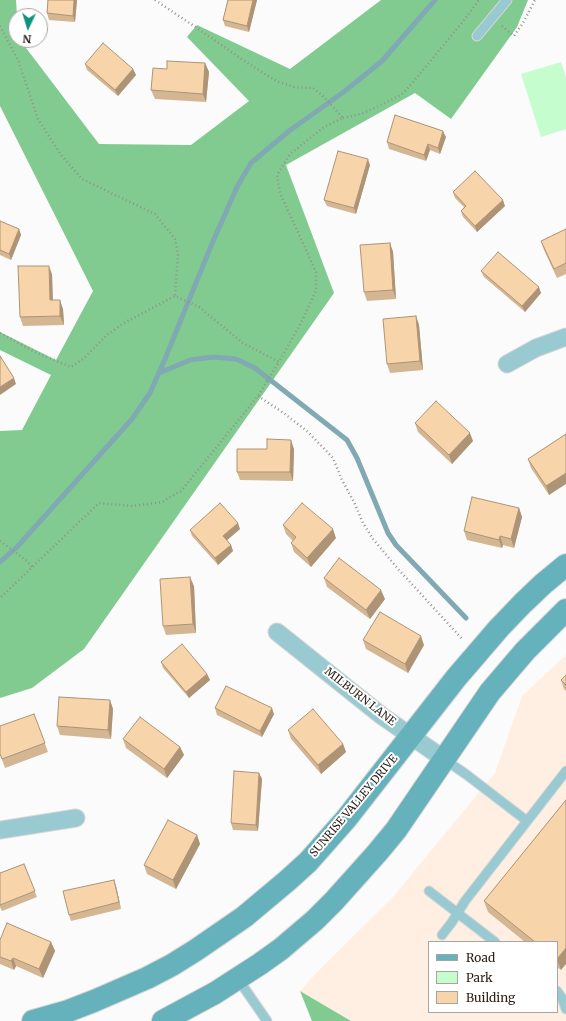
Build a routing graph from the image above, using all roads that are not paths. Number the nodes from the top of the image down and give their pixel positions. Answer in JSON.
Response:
{"nodes":[{"id":1,"x":507,"y":0,"type":"edge"},
{"id":2,"x":476,"y":36,"type":"dead end"},
{"id":3,"x":566,"y":337,"type":"edge"},
{"id":4,"x":506,"y":364,"type":"dead end"},
{"id":5,"x":566,"y":565,"type":"edge"},
{"id":6,"x":566,"y":610,"type":"edge"},
{"id":7,"x":277,"y":632,"type":"dead end"},
{"id":8,"x":411,"y":736,"type":"junction"},
{"id":9,"x":444,"y":759,"type":"junction"},
{"id":10,"x":566,"y":771,"type":"edge"},
{"id":11,"x":76,"y":818,"type":"dead end"},
{"id":12,"x":527,"y":821,"type":"junction"},
{"id":13,"x":0,"y":830,"type":"edge"},
{"id":14,"x":429,"y":892,"type":"dead end"},
{"id":15,"x":458,"y":913,"type":"junction"},
{"id":16,"x":442,"y":935,"type":"dead end"},
{"id":17,"x":494,"y":941,"type":"edge"},
{"id":18,"x":238,"y":979,"type":"junction"},
{"id":19,"x":558,"y":992,"type":"edge"},
{"id":20,"x":566,"y":1009,"type":"edge"},
{"id":21,"x":34,"y":1021,"type":"edge"},
{"id":22,"x":163,"y":1021,"type":"edge"},
{"id":23,"x":267,"y":1021,"type":"edge"}],
"edges":[{"from":1,"to":2,"type":"lane"},
{"from":3,"to":4,"type":"street"},
{"from":5,"to":8,"type":"main road","name":"SUNRISE VALLEY DRIVE"},
{"from":6,"to":9,"type":"main road"},
{"from":7,"to":8,"type":"street","name":"MILBURN LANE"},
{"from":8,"to":9,"type":"street","name":"MILBURN LANE"},
{"from":8,"to":21,"type":"main road","name":"SUNRISE VALLEY DRIVE"},
{"from":9,"to":12,"type":"lane"},
{"from":9,"to":18,"type":"main road"},
{"from":10,"to":12,"type":"lane"},
{"from":11,"to":13,"type":"street"},
{"from":12,"to":15,"type":"lane"},
{"from":14,"to":15,"type":"lane"},
{"from":15,"to":16,"type":"lane"},
{"from":15,"to":17,"type":"lane"},
{"from":18,"to":22,"type":"main road"},
{"from":18,"to":23,"type":"lane"},
{"from":19,"to":20,"type":"lane"}]}
